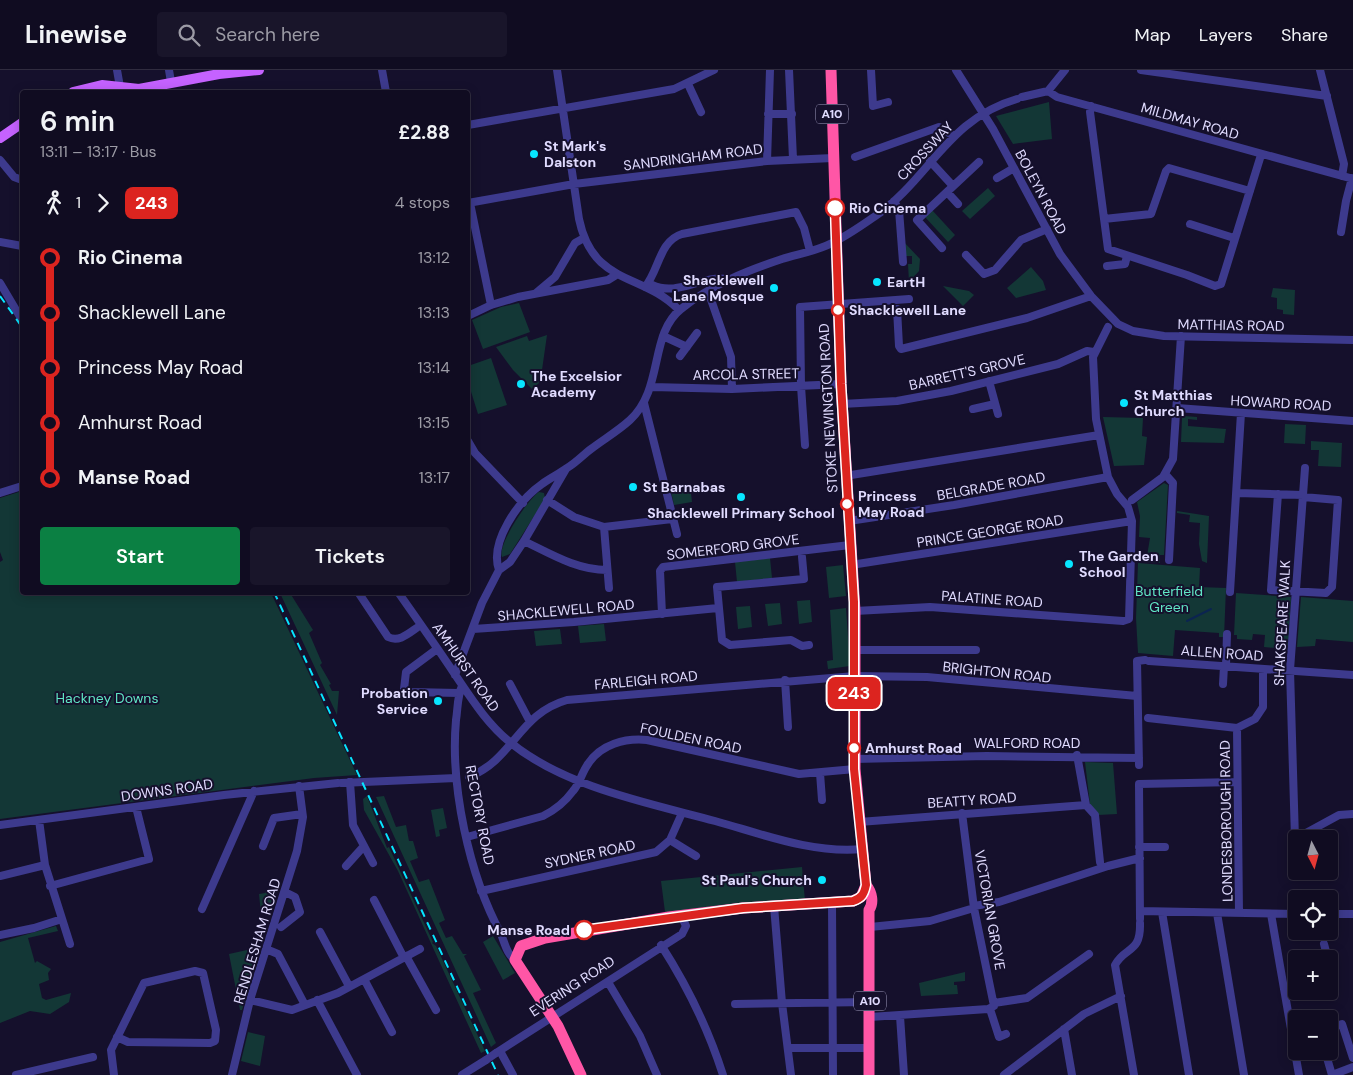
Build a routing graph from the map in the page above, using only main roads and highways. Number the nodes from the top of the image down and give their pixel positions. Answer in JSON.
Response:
{"nodes":[{"id":1,"x":259,"y":70,"type":"edge"},
{"id":2,"x":831,"y":70,"type":"edge"},
{"id":3,"x":119,"y":89,"type":"edge"},
{"id":4,"x":80,"y":90,"type":"edge"},
{"id":5,"x":20,"y":124,"type":"edge"},
{"id":6,"x":0,"y":138,"type":"edge"},
{"id":7,"x":866,"y":885,"type":"junction"},
{"id":8,"x":853,"y":901,"type":"junction"},
{"id":9,"x":870,"y":906,"type":"junction"},
{"id":10,"x":581,"y":1075,"type":"edge"},
{"id":11,"x":869,"y":1075,"type":"edge"}],
"edges":[{"from":1,"to":3,"type":"main road"},
{"from":2,"to":7,"type":"highway","name":"STOKE NEWINGTON ROAD","number":"A10"},
{"from":3,"to":4,"type":"main road"},
{"from":5,"to":6,"type":"main road"},
{"from":7,"to":8,"type":"highway"},
{"from":7,"to":9,"type":"highway","name":"STOKE NEWINGTON ROAD","number":"A10"},
{"from":8,"to":9,"type":"highway"},
{"from":8,"to":10,"type":"highway","name":"RECTORY ROAD"},
{"from":9,"to":11,"type":"highway","number":"A10"}]}
